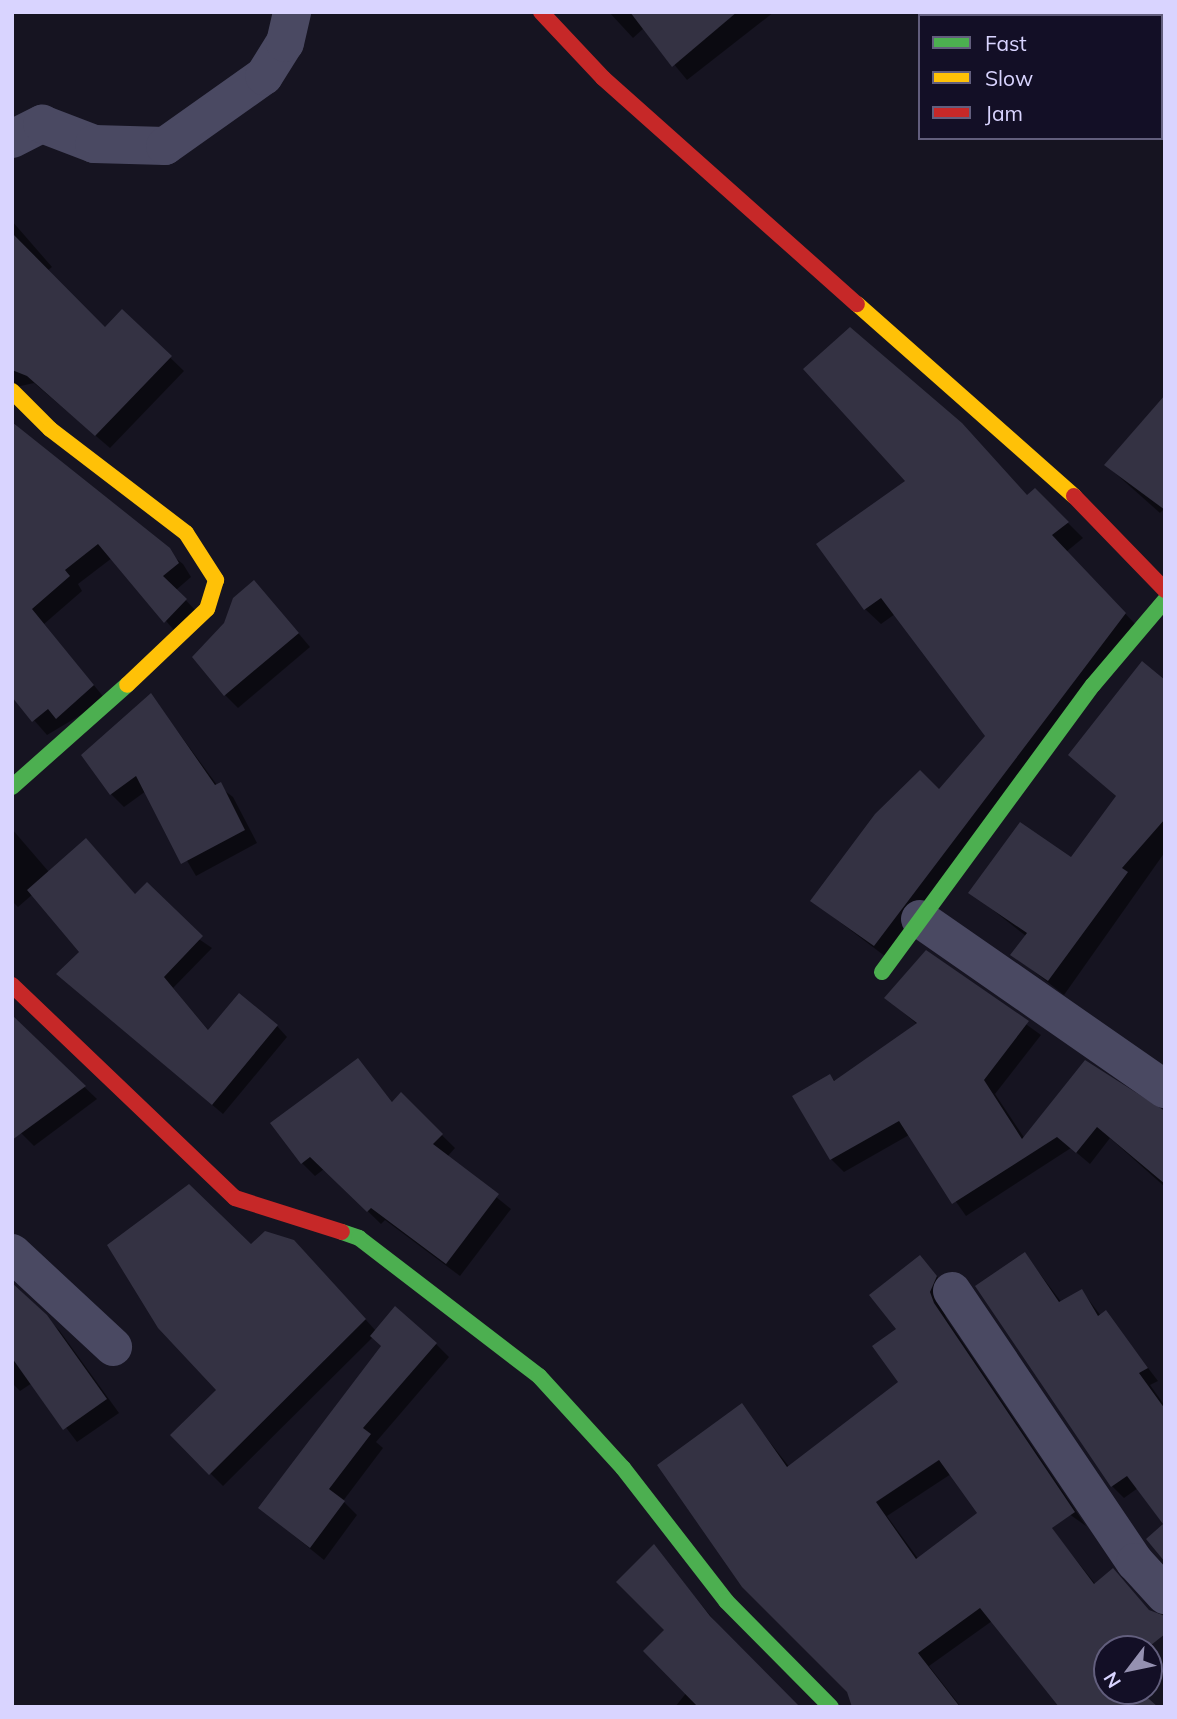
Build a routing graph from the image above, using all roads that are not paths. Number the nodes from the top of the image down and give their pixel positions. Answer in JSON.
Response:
{"nodes":[{"id":1,"x":292,"y":12,"type":"edge"},
{"id":2,"x":541,"y":12,"type":"edge"},
{"id":3,"x":12,"y":139,"type":"edge"},
{"id":4,"x":12,"y":391,"type":"edge"},
{"id":5,"x":1165,"y":590,"type":"edge"},
{"id":6,"x":1165,"y":600,"type":"edge"},
{"id":7,"x":12,"y":787,"type":"edge"},
{"id":8,"x":920,"y":919,"type":"junction"},
{"id":9,"x":882,"y":972,"type":"dead end"},
{"id":10,"x":12,"y":985,"type":"edge"},
{"id":11,"x":1165,"y":1089,"type":"edge"},
{"id":12,"x":12,"y":1253,"type":"edge"},
{"id":13,"x":951,"y":1291,"type":"dead end"},
{"id":14,"x":113,"y":1347,"type":"dead end"},
{"id":15,"x":1165,"y":1595,"type":"edge"},
{"id":16,"x":831,"y":1707,"type":"edge"}],
"edges":[{"from":1,"to":3,"type":"street"},
{"from":2,"to":5,"type":"street"},
{"from":4,"to":7,"type":"street"},
{"from":6,"to":8,"type":"street"},
{"from":8,"to":9,"type":"street"},
{"from":8,"to":11,"type":"street"},
{"from":10,"to":16,"type":"street"},
{"from":12,"to":14,"type":"street"},
{"from":13,"to":15,"type":"street"}]}
